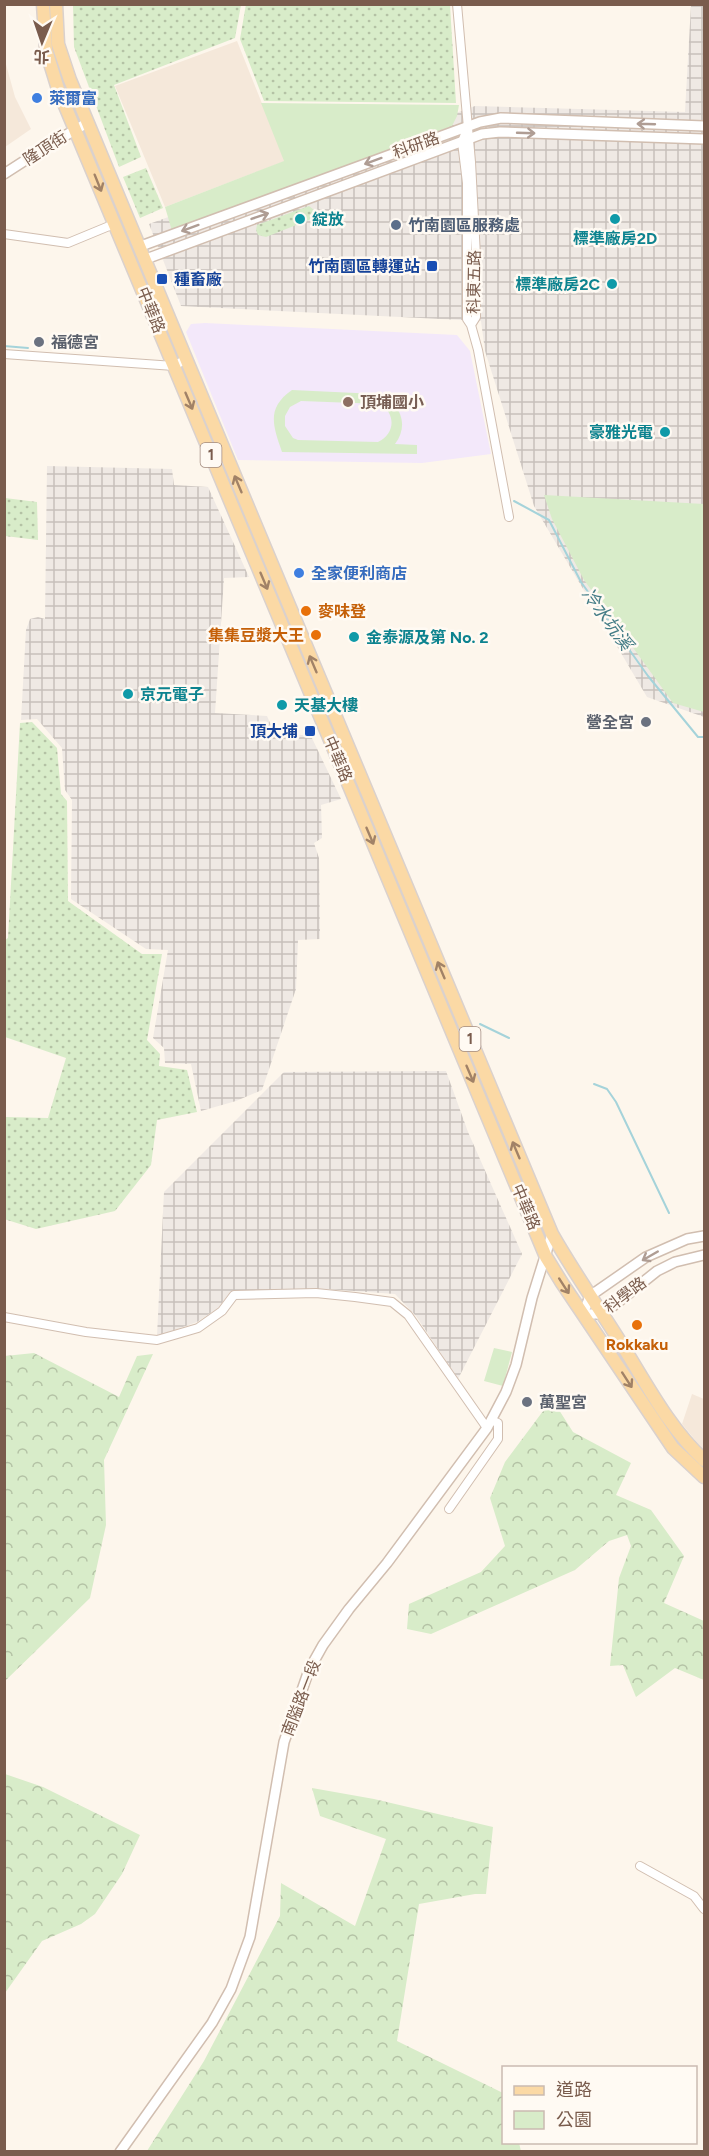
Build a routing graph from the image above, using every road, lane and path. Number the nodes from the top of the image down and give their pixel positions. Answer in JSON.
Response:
{"nodes":[{"id":1,"x":43,"y":4,"type":"edge"},
{"id":2,"x":56,"y":4,"type":"edge"},
{"id":3,"x":457,"y":4,"type":"edge"},
{"id":4,"x":87,"y":123,"type":"junction"},
{"id":5,"x":468,"y":126,"type":"junction"},
{"id":6,"x":705,"y":126,"type":"edge"},
{"id":7,"x":74,"y":129,"type":"junction"},
{"id":8,"x":705,"y":139,"type":"edge"},
{"id":9,"x":465,"y":141,"type":"junction"},
{"id":10,"x":4,"y":174,"type":"edge"},
{"id":11,"x":114,"y":224,"type":"junction"},
{"id":12,"x":4,"y":234,"type":"edge"},
{"id":13,"x":141,"y":246,"type":"junction"},
{"id":14,"x":146,"y":259,"type":"junction"},
{"id":15,"x":4,"y":354,"type":"edge"},
{"id":16,"x":186,"y":359,"type":"junction"},
{"id":17,"x":174,"y":366,"type":"junction"},
{"id":18,"x":509,"y":517,"type":"dead end"},
{"id":19,"x":495,"y":1098,"type":"junction"},
{"id":20,"x":482,"y":1103,"type":"junction"},
{"id":21,"x":552,"y":1234,"type":"junction"},
{"id":22,"x":705,"y":1236,"type":"edge"},
{"id":23,"x":705,"y":1255,"type":"edge"},
{"id":24,"x":546,"y":1257,"type":"junction"},
{"id":25,"x":590,"y":1296,"type":"junction"},
{"id":26,"x":584,"y":1314,"type":"junction"},
{"id":27,"x":603,"y":1314,"type":"junction"},
{"id":28,"x":4,"y":1317,"type":"edge"},
{"id":29,"x":489,"y":1424,"type":"junction"},
{"id":30,"x":705,"y":1460,"type":"edge"},
{"id":31,"x":705,"y":1477,"type":"edge"},
{"id":32,"x":449,"y":1509,"type":"dead end"},
{"id":33,"x":640,"y":1866,"type":"dead end"},
{"id":34,"x":705,"y":1909,"type":"edge"},
{"id":35,"x":120,"y":2151,"type":"edge"}],
"edges":[{"from":1,"to":7,"type":"main road","name":"中華路","number":"1"},
{"from":2,"to":4,"type":"main road","name":"中華路","number":"1"},
{"from":3,"to":5,"type":"street"},
{"from":4,"to":7,"type":"street","name":"隆頂街"},
{"from":4,"to":13,"type":"main road","name":"中華路","number":"1"},
{"from":6,"to":5,"type":"street","name":"科研路","one_way":true},
{"from":5,"to":9,"type":"street","name":"科東五路"},
{"from":5,"to":13,"type":"street","name":"科研路","one_way":true},
{"from":7,"to":10,"type":"street","name":"隆頂街"},
{"from":7,"to":11,"type":"main road","name":"中華路","number":"1","one_way":true},
{"from":9,"to":8,"type":"street","name":"科研路","one_way":true},
{"from":14,"to":9,"type":"street","name":"科研路","one_way":true},
{"from":9,"to":18,"type":"street","name":"科東五路"},
{"from":11,"to":12,"type":"street"},
{"from":11,"to":17,"type":"main road","name":"中華路","number":"1"},
{"from":13,"to":14,"type":"main road","name":"中華路","number":"1"},
{"from":14,"to":16,"type":"main road","name":"中華路","number":"1"},
{"from":15,"to":17,"type":"street"},
{"from":16,"to":17,"type":"street"},
{"from":19,"to":16,"type":"main road","name":"中華路","number":"1","one_way":true},
{"from":17,"to":20,"type":"main road","name":"中華路","number":"1","one_way":true},
{"from":19,"to":20,"type":"main road"},
{"from":21,"to":19,"type":"main road","name":"中華路","number":"1","one_way":true},
{"from":20,"to":24,"type":"main road","name":"中華路","number":"1"},
{"from":21,"to":24,"type":"street","name":"南隘路一段"},
{"from":21,"to":25,"type":"main road","name":"中華路","number":"1"},
{"from":22,"to":25,"type":"street","name":"科學路","one_way":true},
{"from":23,"to":27,"type":"street","name":"科學路"},
{"from":24,"to":26,"type":"main road","name":"中華路","number":"1","one_way":true},
{"from":24,"to":29,"type":"street","name":"南隘路一段"},
{"from":25,"to":26,"type":"street","name":"科學路"},
{"from":25,"to":27,"type":"main road","name":"中華路","number":"1"},
{"from":26,"to":27,"type":"street","name":"科學路"},
{"from":26,"to":31,"type":"main road","name":"中華路","number":"1","one_way":true},
{"from":27,"to":30,"type":"main road","name":"中華路","number":"1"},
{"from":28,"to":29,"type":"street"},
{"from":29,"to":32,"type":"street"},
{"from":29,"to":35,"type":"street","name":"南隘路一段"},
{"from":33,"to":34,"type":"street"}]}
